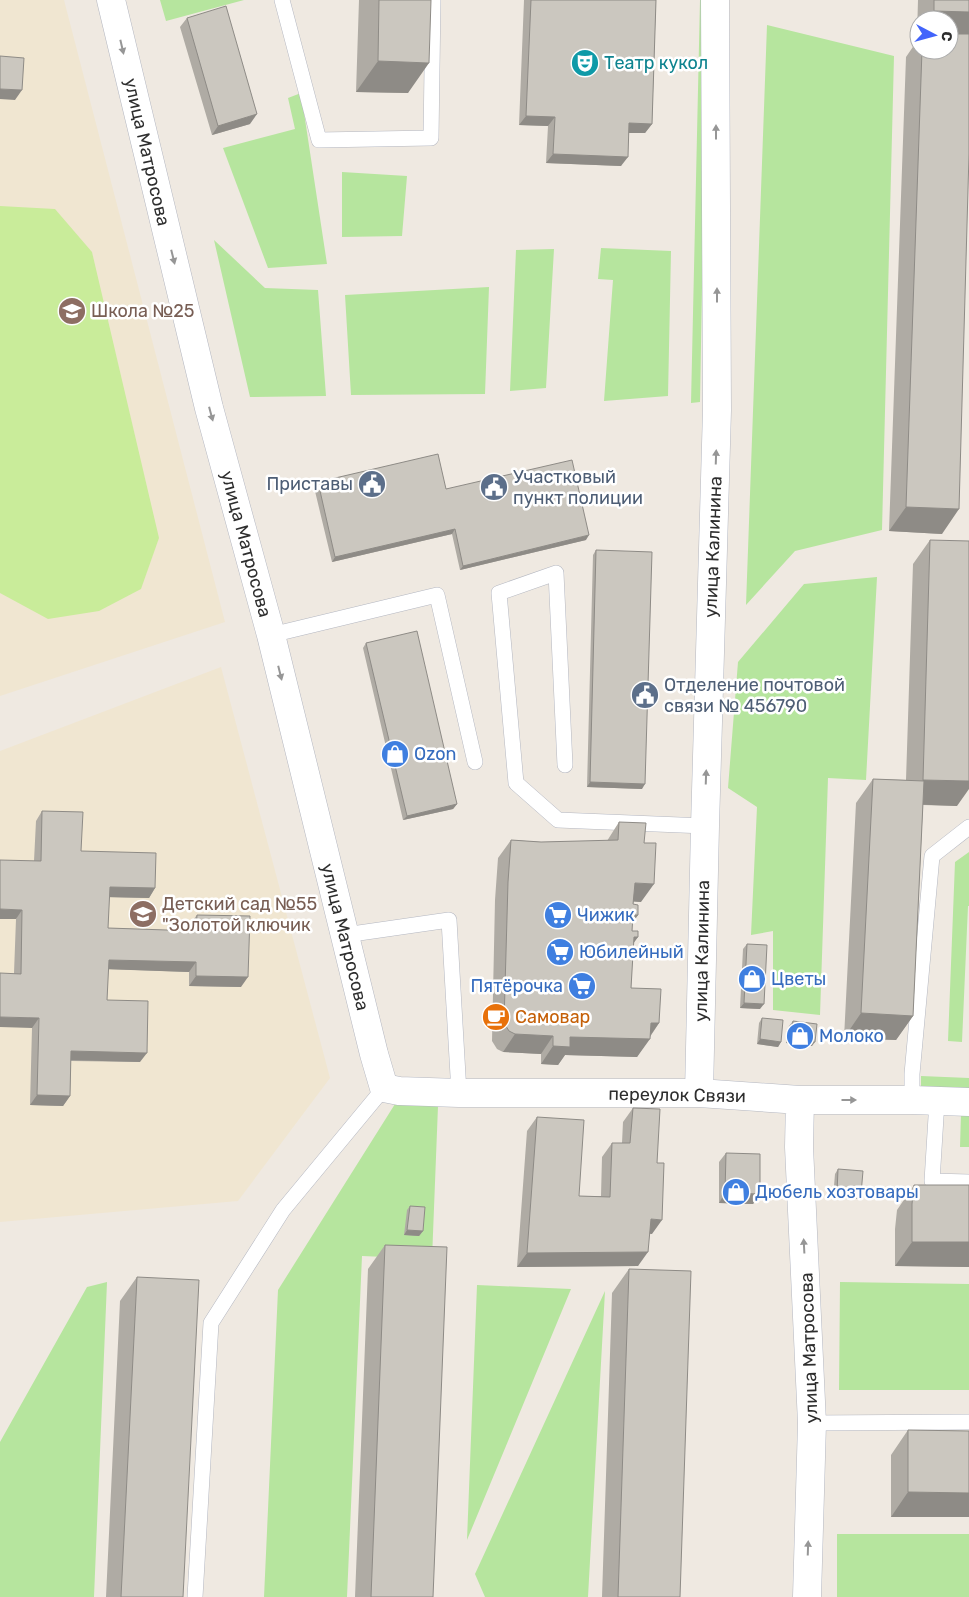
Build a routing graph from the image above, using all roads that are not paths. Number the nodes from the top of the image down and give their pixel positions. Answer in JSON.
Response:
{"nodes":[{"id":1,"x":111,"y":0,"type":"edge"},
{"id":2,"x":282,"y":0,"type":"edge"},
{"id":3,"x":433,"y":0,"type":"edge"},
{"id":4,"x":715,"y":0,"type":"edge"},
{"id":5,"x":271,"y":635,"type":"junction"},
{"id":6,"x":475,"y":762,"type":"dead end"},
{"id":7,"x":564,"y":765,"type":"dead end"},
{"id":8,"x":705,"y":826,"type":"junction"},
{"id":9,"x":969,"y":827,"type":"edge"},
{"id":10,"x":345,"y":935,"type":"junction"},
{"id":11,"x":384,"y":1088,"type":"junction"},
{"id":12,"x":459,"y":1093,"type":"junction"},
{"id":13,"x":699,"y":1093,"type":"junction"},
{"id":14,"x":800,"y":1100,"type":"junction"},
{"id":15,"x":924,"y":1100,"type":"junction"},
{"id":16,"x":969,"y":1102,"type":"edge"},
{"id":17,"x":969,"y":1182,"type":"edge"},
{"id":18,"x":969,"y":1422,"type":"edge"},
{"id":19,"x":812,"y":1423,"type":"junction"},
{"id":20,"x":195,"y":1597,"type":"edge"},
{"id":21,"x":807,"y":1597,"type":"edge"}],
"edges":[{"from":1,"to":5,"type":"street","name":"улица Матросова","one_way":true},
{"from":2,"to":3,"type":"lane"},
{"from":8,"to":4,"type":"street","name":"улица Калинина","one_way":true},
{"from":5,"to":6,"type":"lane"},
{"from":5,"to":10,"type":"street","name":"улица Матросова","one_way":true},
{"from":7,"to":8,"type":"lane"},
{"from":8,"to":13,"type":"street","name":"улица Калинина"},
{"from":9,"to":15,"type":"lane"},
{"from":10,"to":11,"type":"street","name":"улица Матросова"},
{"from":10,"to":12,"type":"lane"},
{"from":11,"to":12,"type":"street","name":"переулок Связи"},
{"from":11,"to":20,"type":"lane"},
{"from":12,"to":13,"type":"street","name":"переулок Связи"},
{"from":13,"to":14,"type":"street","name":"переулок Связи"},
{"from":14,"to":15,"type":"street","name":"переулок Связи","one_way":true},
{"from":19,"to":14,"type":"street","name":"улица Матросова","one_way":true},
{"from":15,"to":16,"type":"street","name":"переулок Связи"},
{"from":15,"to":17,"type":"lane"},
{"from":18,"to":19,"type":"lane"},
{"from":21,"to":19,"type":"street","name":"улица Матросова","one_way":true}]}
